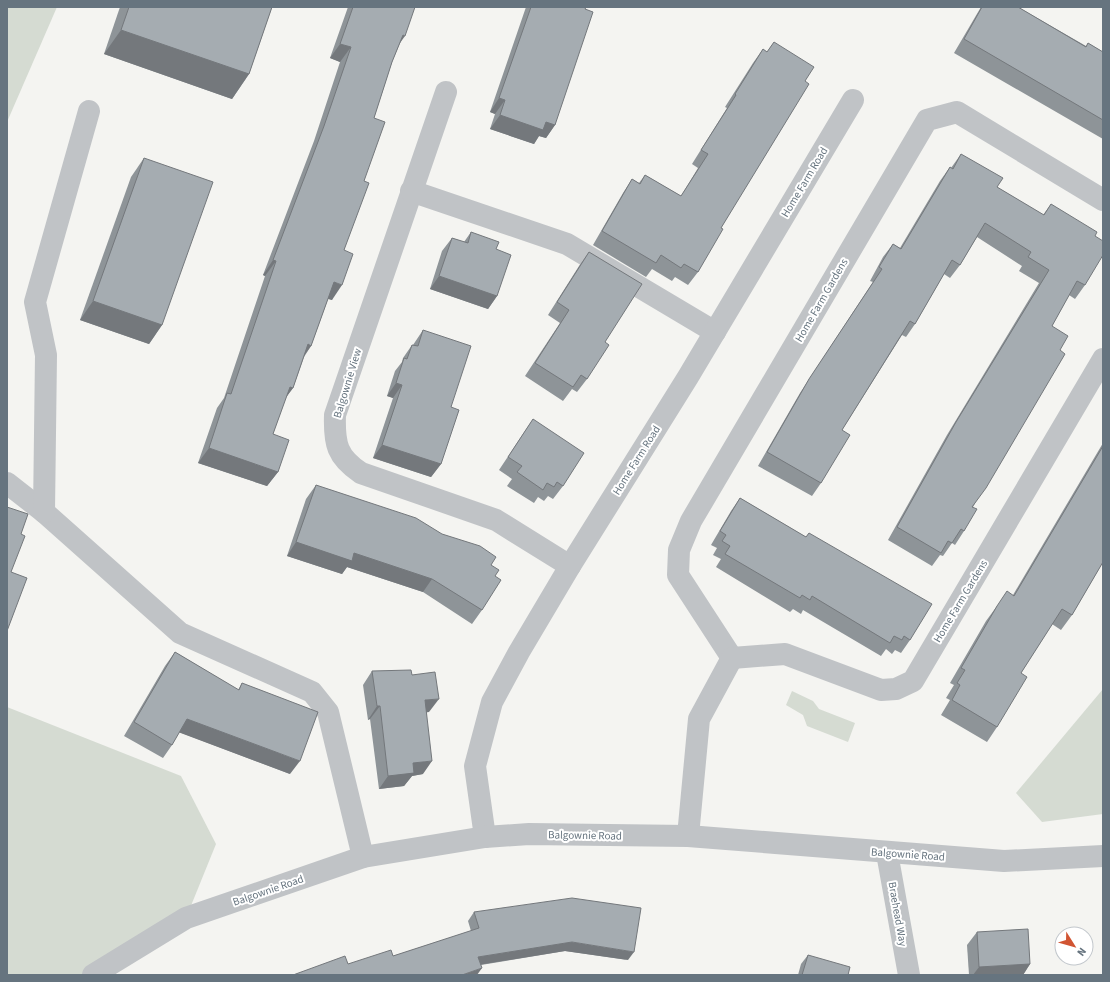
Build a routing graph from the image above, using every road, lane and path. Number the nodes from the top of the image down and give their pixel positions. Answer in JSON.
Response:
{"nodes":[{"id":1,"x":446,"y":92,"type":"dead end"},
{"id":2,"x":852,"y":100,"type":"dead end"},
{"id":3,"x":89,"y":111,"type":"dead end"},
{"id":4,"x":411,"y":191,"type":"junction"},
{"id":5,"x":1103,"y":200,"type":"edge"},
{"id":6,"x":715,"y":332,"type":"junction"},
{"id":7,"x":1103,"y":359,"type":"edge"},
{"id":8,"x":7,"y":483,"type":"edge"},
{"id":9,"x":44,"y":512,"type":"junction"},
{"id":10,"x":570,"y":566,"type":"junction"},
{"id":11,"x":732,"y":658,"type":"junction"},
{"id":12,"x":688,"y":836,"type":"junction"},
{"id":13,"x":485,"y":837,"type":"junction"},
{"id":14,"x":887,"y":853,"type":"junction"},
{"id":15,"x":1103,"y":856,"type":"edge"},
{"id":16,"x":363,"y":857,"type":"junction"},
{"id":17,"x":93,"y":975,"type":"edge"},
{"id":18,"x":909,"y":975,"type":"edge"}],
"edges":[{"from":1,"to":4,"type":"street","name":"Balgownie View"},
{"from":2,"to":6,"type":"street","name":"Home Farm Road"},
{"from":3,"to":9,"type":"street"},
{"from":4,"to":6,"type":"street"},
{"from":4,"to":10,"type":"street","name":"Balgownie View"},
{"from":5,"to":11,"type":"street","name":"Home Farm Gardens"},
{"from":6,"to":10,"type":"street","name":"Home Farm Road"},
{"from":7,"to":11,"type":"street","name":"Home Farm Gardens"},
{"from":8,"to":9,"type":"street"},
{"from":9,"to":16,"type":"street"},
{"from":10,"to":13,"type":"street","name":"Home Farm Road"},
{"from":11,"to":12,"type":"street"},
{"from":12,"to":13,"type":"street","name":"Balgownie Road"},
{"from":12,"to":14,"type":"street","name":"Balgownie Road"},
{"from":13,"to":16,"type":"street","name":"Balgownie Road"},
{"from":14,"to":15,"type":"street","name":"Balgownie Road"},
{"from":14,"to":18,"type":"street","name":"Braehead Way"},
{"from":16,"to":17,"type":"street","name":"Balgownie Road"}]}
